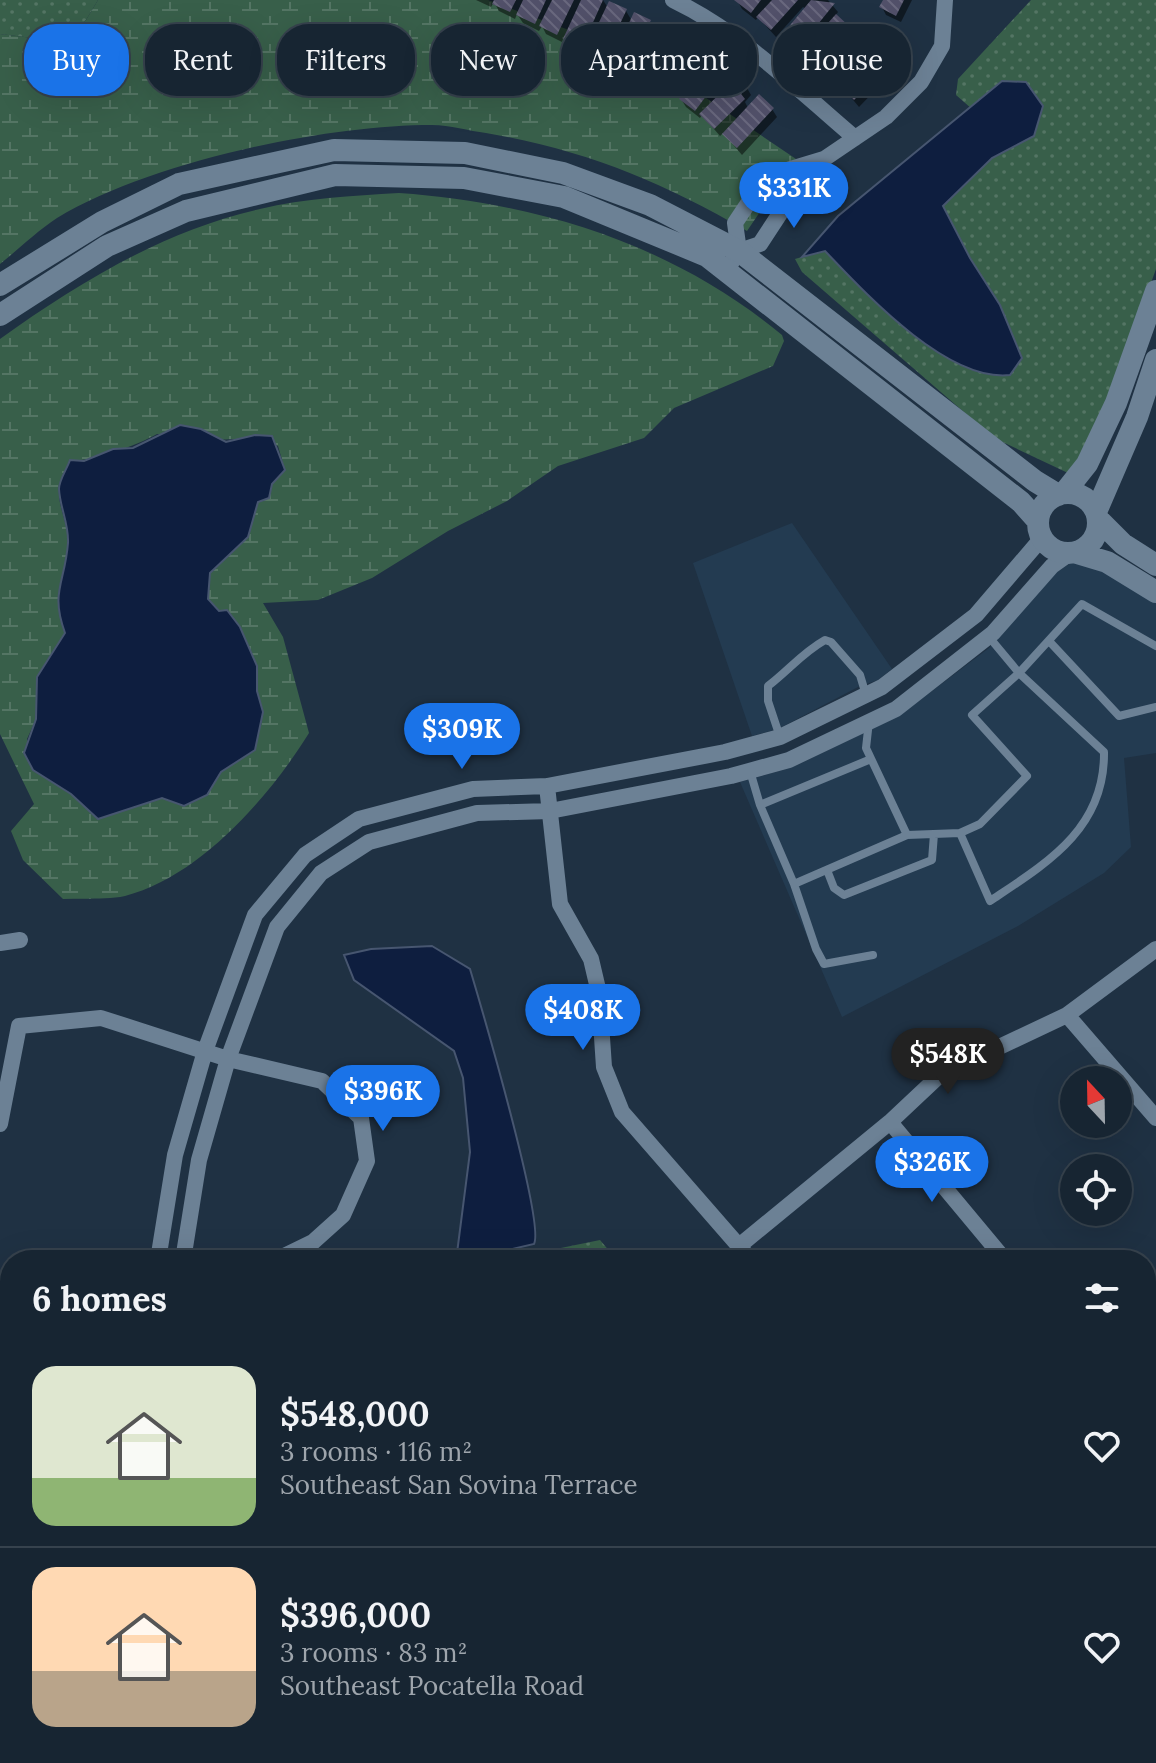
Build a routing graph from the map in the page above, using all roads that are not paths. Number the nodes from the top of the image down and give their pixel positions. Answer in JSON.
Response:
{"nodes":[{"id":1,"x":673,"y":0,"type":"edge"},
{"id":2,"x":945,"y":0,"type":"edge"},
{"id":3,"x":855,"y":138,"type":"junction"},
{"id":4,"x":813,"y":163,"type":"junction"},
{"id":5,"x":739,"y":251,"type":"junction"},
{"id":6,"x":726,"y":271,"type":"junction"},
{"id":7,"x":0,"y":285,"type":"edge"},
{"id":8,"x":1156,"y":291,"type":"edge"},
{"id":9,"x":0,"y":315,"type":"edge"},
{"id":10,"x":1156,"y":360,"type":"edge"},
{"id":11,"x":1061,"y":494,"type":"junction"},
{"id":12,"x":1097,"y":515,"type":"junction"},
{"id":13,"x":1039,"y":530,"type":"junction"},
{"id":14,"x":1073,"y":553,"type":"junction"},
{"id":15,"x":1156,"y":565,"type":"edge"},
{"id":16,"x":1156,"y":592,"type":"edge"},
{"id":17,"x":971,"y":619,"type":"junction"},
{"id":18,"x":988,"y":636,"type":"junction"},
{"id":19,"x":1049,"y":641,"type":"junction"},
{"id":20,"x":1156,"y":646,"type":"edge"},
{"id":21,"x":1019,"y":673,"type":"junction"},
{"id":22,"x":866,"y":695,"type":"junction"},
{"id":23,"x":1156,"y":707,"type":"edge"},
{"id":24,"x":869,"y":721,"type":"junction"},
{"id":25,"x":780,"y":737,"type":"junction"},
{"id":26,"x":745,"y":747,"type":"junction"},
{"id":27,"x":871,"y":759,"type":"junction"},
{"id":28,"x":750,"y":771,"type":"junction"},
{"id":29,"x":547,"y":786,"type":"junction"},
{"id":30,"x":760,"y":805,"type":"junction"},
{"id":31,"x":550,"y":811,"type":"junction"},
{"id":32,"x":359,"y":819,"type":"junction"},
{"id":33,"x":960,"y":833,"type":"junction"},
{"id":34,"x":934,"y":834,"type":"junction"},
{"id":35,"x":907,"y":835,"type":"junction"},
{"id":36,"x":369,"y":842,"type":"junction"},
{"id":37,"x":827,"y":870,"type":"junction"},
{"id":38,"x":794,"y":884,"type":"junction"},
{"id":39,"x":20,"y":940,"type":"dead end"},
{"id":40,"x":0,"y":943,"type":"edge"},
{"id":41,"x":1156,"y":949,"type":"edge"},
{"id":42,"x":873,"y":955,"type":"dead end"},
{"id":43,"x":1067,"y":1015,"type":"junction"},
{"id":44,"x":205,"y":1051,"type":"junction"},
{"id":45,"x":228,"y":1059,"type":"junction"},
{"id":46,"x":1156,"y":1118,"type":"edge"},
{"id":47,"x":890,"y":1122,"type":"junction"},
{"id":48,"x":0,"y":1124,"type":"edge"},
{"id":49,"x":739,"y":1246,"type":"junction"},
{"id":50,"x":165,"y":1250,"type":"edge"},
{"id":51,"x":185,"y":1250,"type":"edge"},
{"id":52,"x":297,"y":1250,"type":"edge"},
{"id":53,"x":742,"y":1250,"type":"edge"},
{"id":54,"x":997,"y":1250,"type":"edge"}],
"edges":[{"from":1,"to":3,"type":"street"},
{"from":2,"to":3,"type":"street"},
{"from":3,"to":4,"type":"street"},
{"from":4,"to":5,"type":"street"},
{"from":4,"to":5,"type":"street"},
{"from":5,"to":6,"type":"street"},
{"from":5,"to":7,"type":"street"},
{"from":5,"to":11,"type":"street"},
{"from":6,"to":9,"type":"street"},
{"from":6,"to":13,"type":"street"},
{"from":8,"to":11,"type":"street"},
{"from":10,"to":12,"type":"street"},
{"from":11,"to":12,"type":"street"},
{"from":11,"to":13,"type":"street"},
{"from":12,"to":14,"type":"street"},
{"from":12,"to":15,"type":"street"},
{"from":13,"to":14,"type":"street"},
{"from":13,"to":17,"type":"street"},
{"from":14,"to":16,"type":"street"},
{"from":14,"to":18,"type":"street"},
{"from":17,"to":18,"type":"street"},
{"from":17,"to":22,"type":"street"},
{"from":18,"to":21,"type":"lane"},
{"from":18,"to":24,"type":"street"},
{"from":19,"to":20,"type":"lane"},
{"from":19,"to":21,"type":"lane"},
{"from":19,"to":23,"type":"lane"},
{"from":21,"to":33,"type":"lane"},
{"from":21,"to":33,"type":"lane"},
{"from":22,"to":24,"type":"street"},
{"from":22,"to":25,"type":"street"},
{"from":22,"to":25,"type":"lane"},
{"from":24,"to":27,"type":"lane"},
{"from":24,"to":28,"type":"street"},
{"from":25,"to":26,"type":"street"},
{"from":26,"to":28,"type":"street"},
{"from":26,"to":29,"type":"street"},
{"from":27,"to":30,"type":"lane"},
{"from":27,"to":35,"type":"lane"},
{"from":28,"to":30,"type":"lane"},
{"from":28,"to":31,"type":"street"},
{"from":29,"to":31,"type":"street"},
{"from":29,"to":32,"type":"street"},
{"from":30,"to":38,"type":"lane"},
{"from":31,"to":36,"type":"street"},
{"from":31,"to":49,"type":"street"},
{"from":32,"to":36,"type":"street"},
{"from":32,"to":44,"type":"street"},
{"from":33,"to":34,"type":"lane"},
{"from":34,"to":35,"type":"lane"},
{"from":34,"to":37,"type":"lane"},
{"from":35,"to":37,"type":"lane"},
{"from":36,"to":45,"type":"street"},
{"from":37,"to":38,"type":"lane"},
{"from":38,"to":42,"type":"lane"},
{"from":39,"to":40,"type":"street"},
{"from":41,"to":43,"type":"street"},
{"from":43,"to":46,"type":"street"},
{"from":43,"to":47,"type":"street"},
{"from":44,"to":45,"type":"street"},
{"from":44,"to":48,"type":"street"},
{"from":44,"to":50,"type":"street"},
{"from":45,"to":51,"type":"street"},
{"from":45,"to":52,"type":"street"},
{"from":47,"to":49,"type":"street"},
{"from":47,"to":54,"type":"street"},
{"from":49,"to":53,"type":"street"}]}
